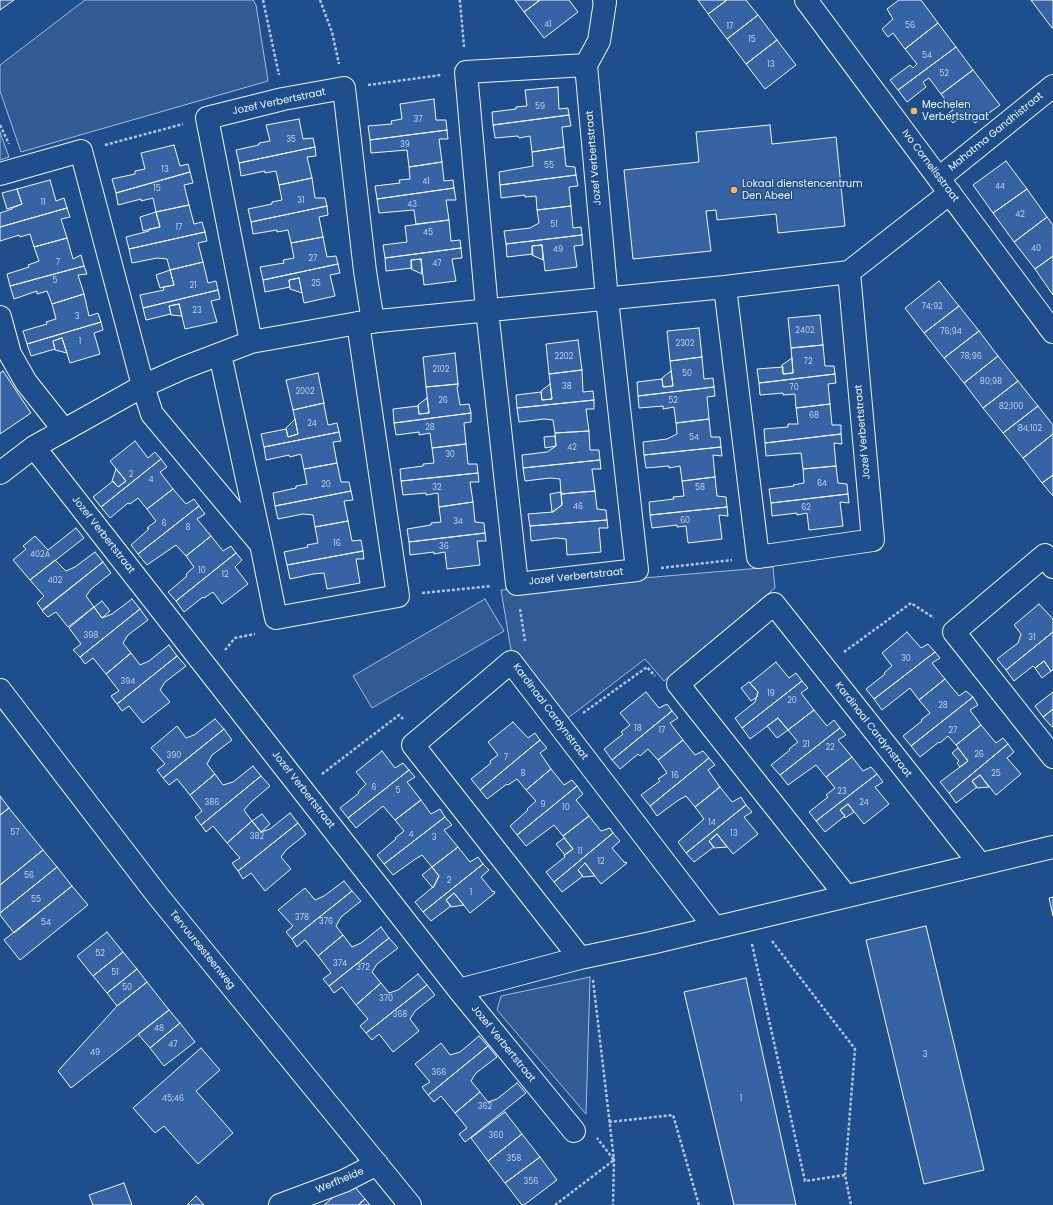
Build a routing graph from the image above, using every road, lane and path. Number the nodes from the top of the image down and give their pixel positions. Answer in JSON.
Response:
{"nodes":[{"id":1,"x":263,"y":0,"type":"edge"},
{"id":2,"x":320,"y":0,"type":"edge"},
{"id":3,"x":458,"y":0,"type":"edge"},
{"id":4,"x":604,"y":0,"type":"edge"},
{"id":5,"x":806,"y":0,"type":"edge"},
{"id":6,"x":586,"y":64,"type":"junction"},
{"id":7,"x":466,"y":72,"type":"junction"},
{"id":8,"x":1053,"y":86,"type":"edge"},
{"id":9,"x":344,"y":88,"type":"junction"},
{"id":10,"x":284,"y":99,"type":"junction"},
{"id":11,"x":207,"y":118,"type":"junction"},
{"id":12,"x":81,"y":151,"type":"junction"},
{"id":13,"x":0,"y":174,"type":"edge"},
{"id":14,"x":944,"y":185,"type":"junction"},
{"id":15,"x":849,"y":272,"type":"junction"},
{"id":16,"x":724,"y":287,"type":"junction"},
{"id":17,"x":607,"y":299,"type":"junction"},
{"id":18,"x":487,"y":310,"type":"junction"},
{"id":19,"x":0,"y":317,"type":"edge"},
{"id":20,"x":366,"y":322,"type":"junction"},
{"id":21,"x":1053,"y":332,"type":"edge"},
{"id":22,"x":251,"y":342,"type":"junction"},
{"id":23,"x":220,"y":354,"type":"junction"},
{"id":24,"x":143,"y":386,"type":"junction"},
{"id":25,"x":64,"y":430,"type":"junction"},
{"id":26,"x":34,"y":447,"type":"junction"},
{"id":27,"x":0,"y":473,"type":"edge"},
{"id":28,"x":261,"y":544,"type":"junction"},
{"id":29,"x":758,"y":557,"type":"junction"},
{"id":30,"x":1053,"y":567,"type":"edge"},
{"id":31,"x":637,"y":570,"type":"junction"},
{"id":32,"x":517,"y":584,"type":"junction"},
{"id":33,"x":398,"y":596,"type":"junction"},
{"id":34,"x":276,"y":618,"type":"junction"},
{"id":35,"x":954,"y":632,"type":"junction"},
{"id":36,"x":511,"y":662,"type":"junction"},
{"id":37,"x":823,"y":667,"type":"junction"},
{"id":38,"x":208,"y":669,"type":"junction"},
{"id":39,"x":678,"y":684,"type":"junction"},
{"id":40,"x":0,"y":690,"type":"edge"},
{"id":41,"x":562,"y":728,"type":"junction"},
{"id":42,"x":420,"y":739,"type":"junction"},
{"id":43,"x":1053,"y":757,"type":"edge"},
{"id":44,"x":302,"y":789,"type":"junction"},
{"id":45,"x":1053,"y":847,"type":"edge"},
{"id":46,"x":980,"y":864,"type":"junction"},
{"id":47,"x":846,"y":896,"type":"junction"},
{"id":48,"x":751,"y":919,"type":"junction"},
{"id":49,"x":715,"y":928,"type":"junction"},
{"id":50,"x":586,"y":957,"type":"junction"},
{"id":51,"x":459,"y":990,"type":"junction"},
{"id":52,"x":609,"y":1122,"type":"junction"},
{"id":53,"x":574,"y":1131,"type":"joint"},
{"id":54,"x":614,"y":1160,"type":"junction"},
{"id":55,"x":377,"y":1164,"type":"junction"},
{"id":56,"x":845,"y":1175,"type":"junction"},
{"id":57,"x":280,"y":1205,"type":"edge"},
{"id":58,"x":410,"y":1205,"type":"edge"},
{"id":59,"x":555,"y":1205,"type":"edge"},
{"id":60,"x":613,"y":1205,"type":"edge"},
{"id":61,"x":699,"y":1205,"type":"edge"},
{"id":62,"x":851,"y":1205,"type":"edge"}],
"edges":[{"from":1,"to":10,"type":"path"},
{"from":2,"to":9,"type":"path"},
{"from":3,"to":7,"type":"path"},
{"from":4,"to":6,"type":"street"},
{"from":5,"to":14,"type":"street","name":"Ivo Cornelisstraat"},
{"from":6,"to":7,"type":"street"},
{"from":6,"to":17,"type":"street","name":"Jozef Verbertstraat"},
{"from":7,"to":9,"type":"path"},
{"from":7,"to":18,"type":"street","name":"Jozef Verbertstraat"},
{"from":8,"to":14,"type":"street","name":"Mahatma Gandhistraat"},
{"from":9,"to":10,"type":"street","name":"Jozef Verbertstraat"},
{"from":9,"to":20,"type":"street"},
{"from":10,"to":11,"type":"street","name":"Jozef Verbertstraat"},
{"from":11,"to":12,"type":"path"},
{"from":11,"to":22,"type":"street"},
{"from":12,"to":13,"type":"street"},
{"from":12,"to":24,"type":"street"},
{"from":14,"to":15,"type":"street"},
{"from":14,"to":21,"type":"street","name":"Ivo Cornelisstraat"},
{"from":15,"to":16,"type":"street"},
{"from":15,"to":29,"type":"street","name":"Jozef Verbertstraat"},
{"from":16,"to":17,"type":"street"},
{"from":16,"to":29,"type":"street"},
{"from":17,"to":18,"type":"street"},
{"from":17,"to":31,"type":"street","name":"Jozef Verbertstraat"},
{"from":18,"to":20,"type":"street"},
{"from":18,"to":32,"type":"street","name":"Jozef Verbertstraat"},
{"from":19,"to":25,"type":"street"},
{"from":20,"to":22,"type":"street"},
{"from":20,"to":33,"type":"street"},
{"from":22,"to":23,"type":"street"},
{"from":23,"to":24,"type":"street"},
{"from":23,"to":28,"type":"street"},
{"from":24,"to":25,"type":"street"},
{"from":24,"to":28,"type":"street"},
{"from":25,"to":26,"type":"street"},
{"from":26,"to":27,"type":"street"},
{"from":26,"to":38,"type":"street","name":"Jozef Verbertstraat"},
{"from":28,"to":34,"type":"street"},
{"from":29,"to":31,"type":"path"},
{"from":30,"to":35,"type":"street"},
{"from":31,"to":32,"type":"street","name":"Jozef Verbertstraat"},
{"from":32,"to":33,"type":"path"},
{"from":32,"to":36,"type":"path"},
{"from":33,"to":34,"type":"street"},
{"from":34,"to":38,"type":"path"},
{"from":35,"to":37,"type":"path"},
{"from":35,"to":43,"type":"street"},
{"from":36,"to":41,"type":"street","name":"Kardinaal Cardynstraat"},
{"from":36,"to":42,"type":"street","name":"Kardinaal Cardynstraat"},
{"from":37,"to":39,"type":"street","name":"Kardinaal Cardynstraat"},
{"from":37,"to":46,"type":"street","name":"Kardinaal Cardynstraat"},
{"from":38,"to":44,"type":"street","name":"Jozef Verbertstraat"},
{"from":39,"to":41,"type":"path"},
{"from":39,"to":47,"type":"street"},
{"from":40,"to":55,"type":"street","name":"Tervuursesteenweg"},
{"from":41,"to":49,"type":"street","name":"Kardinaal Cardynstraat"},
{"from":42,"to":44,"type":"path"},
{"from":42,"to":50,"type":"street"},
{"from":44,"to":51,"type":"street","name":"Jozef Verbertstraat"},
{"from":45,"to":46,"type":"street"},
{"from":46,"to":47,"type":"street"},
{"from":47,"to":48,"type":"street"},
{"from":48,"to":49,"type":"street"},
{"from":48,"to":56,"type":"path"},
{"from":48,"to":56,"type":"path"},
{"from":49,"to":50,"type":"street"},
{"from":50,"to":51,"type":"street"},
{"from":50,"to":52,"type":"path"},
{"from":51,"to":53,"type":"street","name":"Jozef Verbertstraat"},
{"from":52,"to":54,"type":"path"},
{"from":52,"to":61,"type":"path"},
{"from":53,"to":54,"type":"path"},
{"from":54,"to":59,"type":"path"},
{"from":54,"to":60,"type":"path"},
{"from":55,"to":57,"type":"street","name":"Werfheide"},
{"from":55,"to":58,"type":"street","name":"Tervuursesteenweg"},
{"from":56,"to":62,"type":"path"}]}
